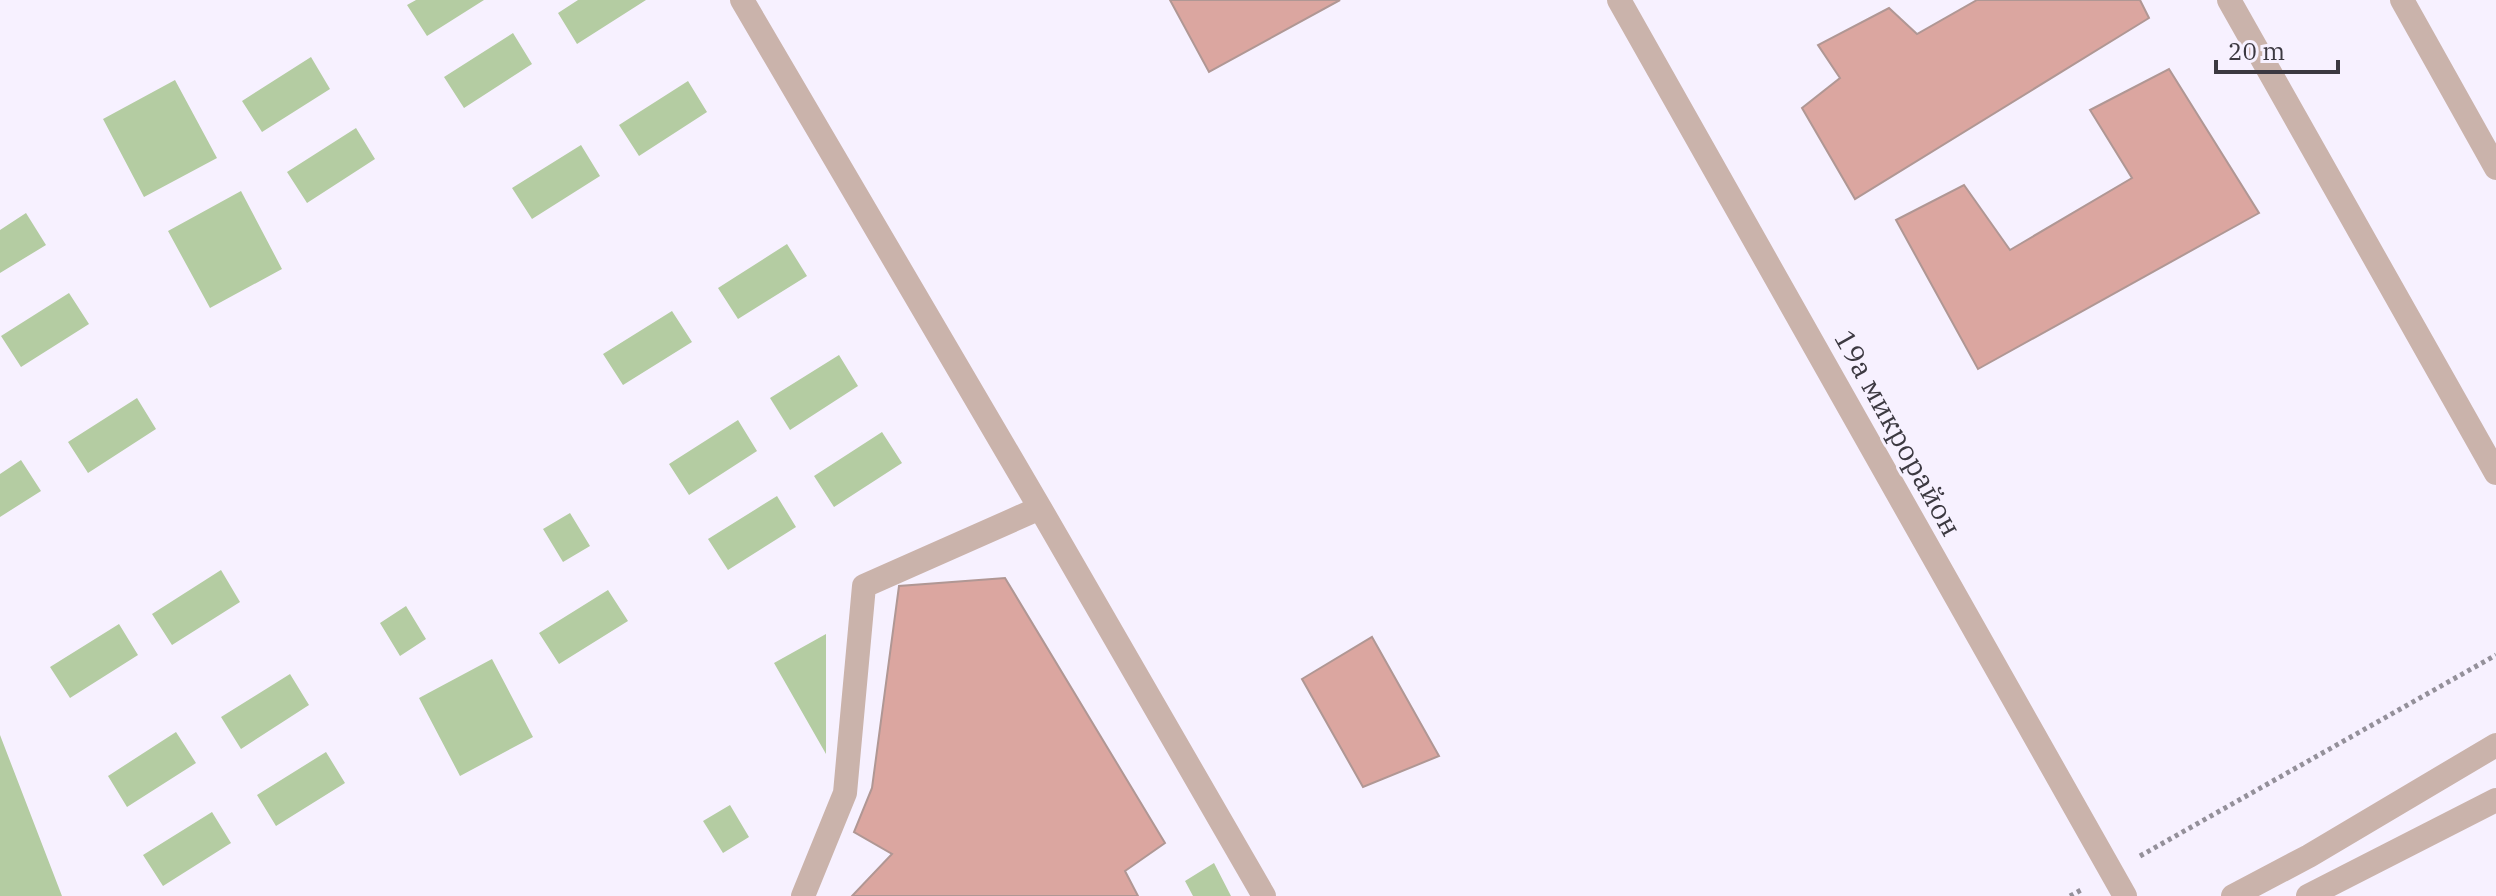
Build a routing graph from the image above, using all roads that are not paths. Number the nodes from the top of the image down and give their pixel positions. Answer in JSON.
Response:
{"nodes":[{"id":1,"x":742,"y":0,"type":"edge"},
{"id":2,"x":1619,"y":0,"type":"edge"},
{"id":3,"x":2229,"y":0,"type":"edge"},
{"id":4,"x":2402,"y":0,"type":"edge"},
{"id":5,"x":2496,"y":168,"type":"edge"},
{"id":6,"x":2496,"y":473,"type":"edge"},
{"id":7,"x":1040,"y":508,"type":"junction"},
{"id":8,"x":2496,"y":745,"type":"edge"},
{"id":9,"x":2496,"y":800,"type":"edge"},
{"id":10,"x":2350,"y":885,"type":"edge"},
{"id":11,"x":803,"y":896,"type":"edge"},
{"id":12,"x":1264,"y":896,"type":"edge"},
{"id":13,"x":2125,"y":896,"type":"edge"},
{"id":14,"x":2233,"y":896,"type":"edge"},
{"id":15,"x":2308,"y":896,"type":"edge"}],
"edges":[{"from":1,"to":7,"type":"street"},
{"from":2,"to":13,"type":"street","name":"19а микрорайон"},
{"from":3,"to":6,"type":"street"},
{"from":4,"to":5,"type":"street"},
{"from":7,"to":11,"type":"street"},
{"from":7,"to":12,"type":"street"},
{"from":8,"to":14,"type":"street"},
{"from":9,"to":10,"type":"street"},
{"from":10,"to":15,"type":"street"}]}
